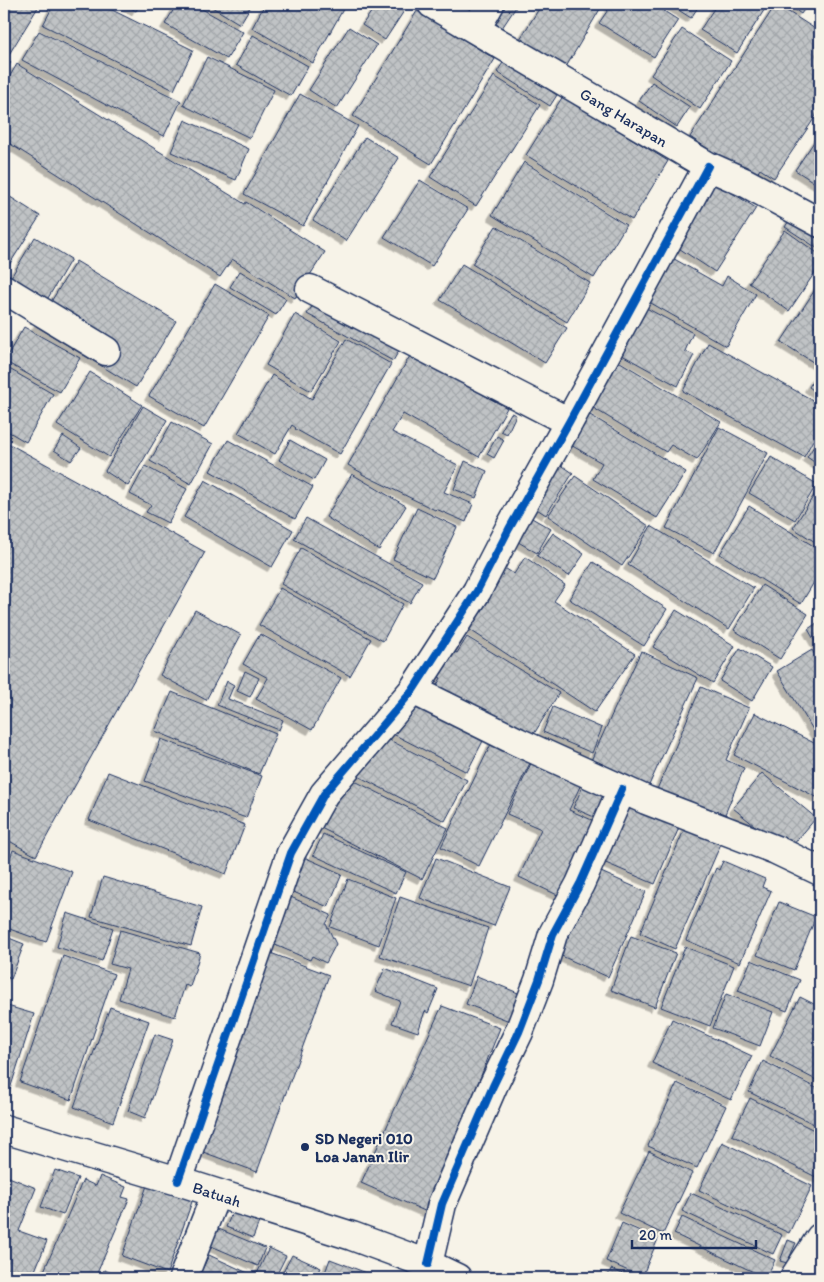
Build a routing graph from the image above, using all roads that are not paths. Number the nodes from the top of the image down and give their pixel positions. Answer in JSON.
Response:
{"nodes":[{"id":1,"x":432,"y":4,"type":"edge"},
{"id":2,"x":490,"y":4,"type":"edge"},
{"id":3,"x":476,"y":29,"type":"junction"},
{"id":4,"x":708,"y":166,"type":"junction"},
{"id":5,"x":820,"y":223,"type":"edge"},
{"id":6,"x":4,"y":289,"type":"edge"},
{"id":7,"x":310,"y":289,"type":"dead end"},
{"id":8,"x":106,"y":351,"type":"dead end"},
{"id":9,"x":570,"y":422,"type":"junction"},
{"id":10,"x":413,"y":690,"type":"junction"},
{"id":11,"x":622,"y":789,"type":"junction"},
{"id":12,"x":820,"y":871,"type":"edge"},
{"id":13,"x":4,"y":1129,"type":"edge"},
{"id":14,"x":178,"y":1181,"type":"junction"},
{"id":15,"x":216,"y":1194,"type":"junction"},
{"id":16,"x":820,"y":1238,"type":"edge"},
{"id":17,"x":428,"y":1264,"type":"junction"},
{"id":18,"x":183,"y":1278,"type":"edge"},
{"id":19,"x":457,"y":1278,"type":"edge"},
{"id":20,"x":794,"y":1278,"type":"edge"}],
"edges":[{"from":1,"to":3,"type":"street","name":"Gang Harapan"},
{"from":2,"to":3,"type":"street"},
{"from":3,"to":4,"type":"street","name":"Gang Harapan"},
{"from":4,"to":5,"type":"street","name":"Gang Harapan"},
{"from":4,"to":9,"type":"street"},
{"from":6,"to":8,"type":"street"},
{"from":7,"to":9,"type":"street"},
{"from":9,"to":10,"type":"street"},
{"from":10,"to":11,"type":"street"},
{"from":10,"to":14,"type":"street"},
{"from":11,"to":12,"type":"street"},
{"from":11,"to":17,"type":"street"},
{"from":13,"to":14,"type":"street","name":"Batuah"},
{"from":14,"to":15,"type":"street","name":"Batuah"},
{"from":15,"to":17,"type":"street","name":"Batuah"},
{"from":15,"to":18,"type":"street"},
{"from":16,"to":20,"type":"street"},
{"from":17,"to":19,"type":"street","name":"Batuah"}]}
